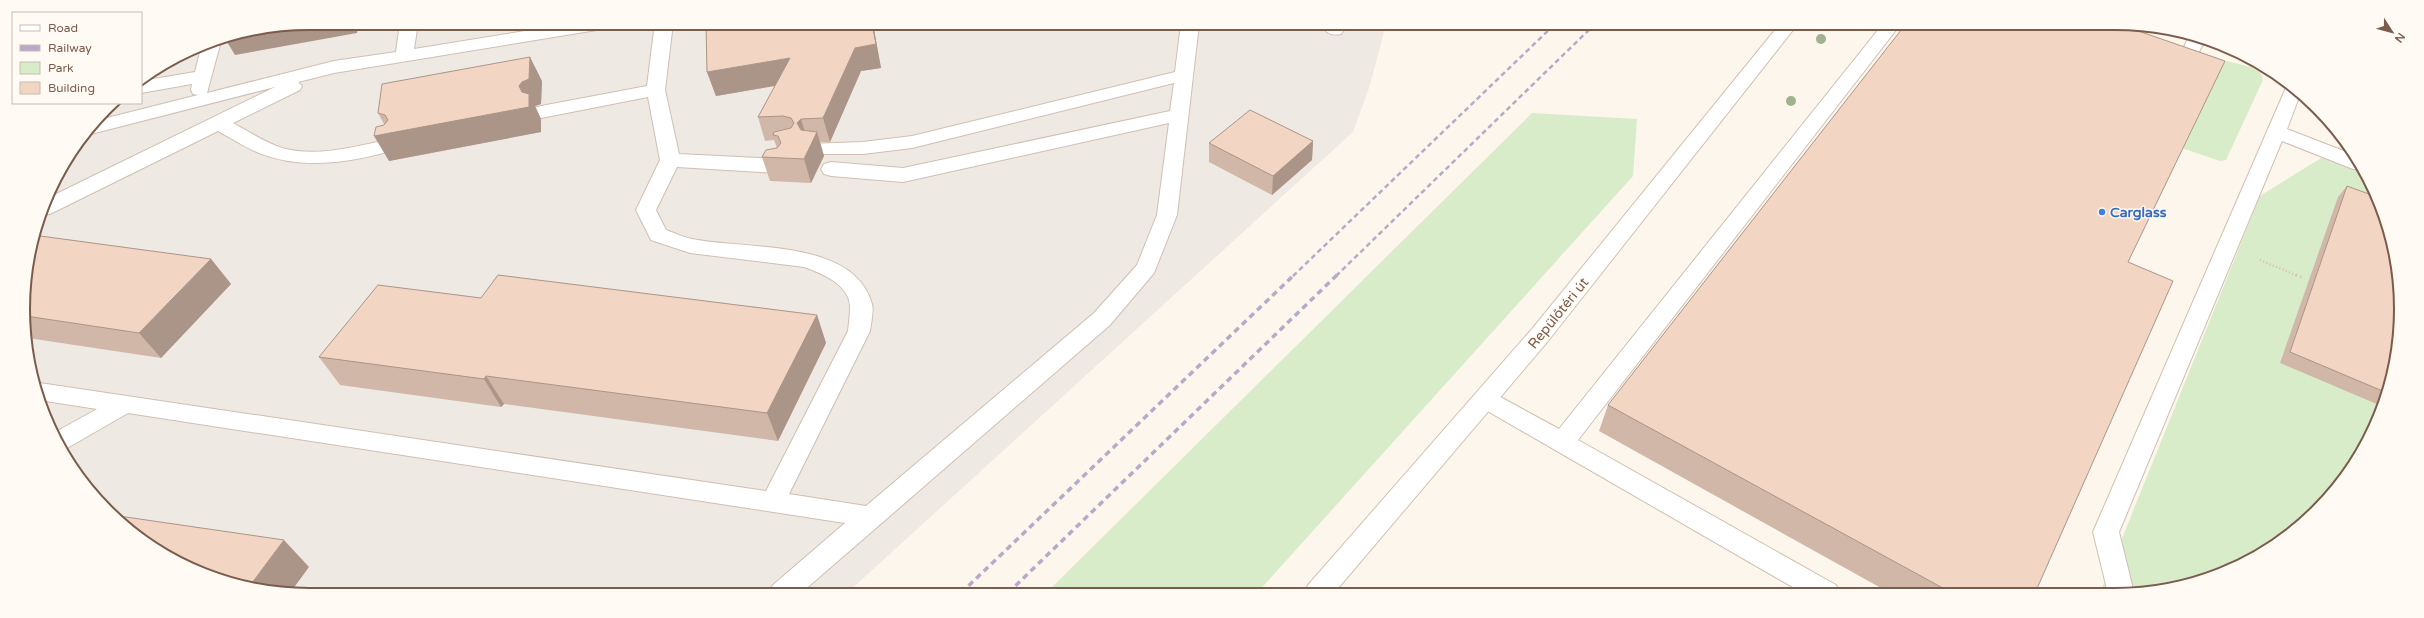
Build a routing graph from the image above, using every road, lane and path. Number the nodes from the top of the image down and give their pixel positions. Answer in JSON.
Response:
{"nodes":[{"id":1,"x":408,"y":30,"type":"edge"},
{"id":2,"x":564,"y":30,"type":"edge"},
{"id":3,"x":663,"y":30,"type":"edge"},
{"id":4,"x":1189,"y":30,"type":"edge"},
{"id":5,"x":1784,"y":30,"type":"edge"},
{"id":6,"x":1887,"y":30,"type":"edge"},
{"id":7,"x":2196,"y":43,"type":"edge"},
{"id":8,"x":210,"y":48,"type":"edge"},
{"id":9,"x":404,"y":55,"type":"junction"},
{"id":10,"x":334,"y":67,"type":"junction"},
{"id":11,"x":2182,"y":70,"type":"edge"},
{"id":12,"x":1184,"y":75,"type":"junction"},
{"id":13,"x":203,"y":76,"type":"junction"},
{"id":14,"x":142,"y":87,"type":"edge"},
{"id":15,"x":656,"y":90,"type":"junction"},
{"id":16,"x":2292,"y":93,"type":"edge"},
{"id":17,"x":197,"y":101,"type":"junction"},
{"id":18,"x":541,"y":112,"type":"dead end"},
{"id":19,"x":1178,"y":115,"type":"junction"},
{"id":20,"x":219,"y":123,"type":"junction"},
{"id":21,"x":98,"y":126,"type":"edge"},
{"id":22,"x":2276,"y":132,"type":"junction"},
{"id":23,"x":392,"y":145,"type":"edge"},
{"id":24,"x":880,"y":147,"type":"junction"},
{"id":25,"x":815,"y":148,"type":"edge"},
{"id":26,"x":780,"y":157,"type":"edge"},
{"id":27,"x":670,"y":160,"type":"junction"},
{"id":28,"x":2351,"y":161,"type":"edge"},
{"id":29,"x":831,"y":169,"type":"dead end"},
{"id":30,"x":871,"y":172,"type":"junction"},
{"id":31,"x":50,"y":205,"type":"edge"},
{"id":32,"x":2226,"y":247,"type":"junction"},
{"id":33,"x":2302,"y":277,"type":"dead end"},
{"id":34,"x":43,"y":391,"type":"edge"},
{"id":35,"x":1485,"y":399,"type":"junction"},
{"id":36,"x":125,"y":404,"type":"junction"},
{"id":37,"x":63,"y":440,"type":"edge"},
{"id":38,"x":1562,"y":443,"type":"junction"},
{"id":39,"x":773,"y":502,"type":"junction"},
{"id":40,"x":872,"y":517,"type":"junction"},
{"id":41,"x":787,"y":588,"type":"edge"},
{"id":42,"x":1321,"y":588,"type":"edge"},
{"id":43,"x":1818,"y":588,"type":"edge"},
{"id":44,"x":2120,"y":588,"type":"edge"}],
"edges":[{"from":1,"to":9,"type":"street"},
{"from":2,"to":9,"type":"street"},
{"from":3,"to":15,"type":"street"},
{"from":4,"to":12,"type":"street"},
{"from":5,"to":35,"type":"street","name":"Repülőtéri út"},
{"from":6,"to":38,"type":"street"},
{"from":7,"to":11,"type":"street"},
{"from":8,"to":13,"type":"street"},
{"from":9,"to":10,"type":"street"},
{"from":10,"to":17,"type":"street"},
{"from":10,"to":20,"type":"street"},
{"from":12,"to":19,"type":"street"},
{"from":12,"to":24,"type":"street"},
{"from":13,"to":14,"type":"street"},
{"from":13,"to":17,"type":"street"},
{"from":15,"to":18,"type":"street"},
{"from":15,"to":27,"type":"street"},
{"from":16,"to":22,"type":"street"},
{"from":17,"to":21,"type":"street"},
{"from":19,"to":30,"type":"street"},
{"from":19,"to":40,"type":"street"},
{"from":20,"to":23,"type":"street"},
{"from":20,"to":31,"type":"street"},
{"from":22,"to":28,"type":"street"},
{"from":22,"to":32,"type":"street"},
{"from":24,"to":25,"type":"street"},
{"from":24,"to":30,"type":"street"},
{"from":26,"to":27,"type":"street"},
{"from":27,"to":39,"type":"street"},
{"from":29,"to":30,"type":"street"},
{"from":32,"to":33,"type":"path"},
{"from":32,"to":44,"type":"street"},
{"from":34,"to":36,"type":"street"},
{"from":35,"to":38,"type":"street"},
{"from":35,"to":42,"type":"street","name":"Repülőtéri út"},
{"from":36,"to":37,"type":"street"},
{"from":36,"to":39,"type":"street"},
{"from":38,"to":43,"type":"street"},
{"from":39,"to":40,"type":"street"},
{"from":40,"to":41,"type":"street"}]}
